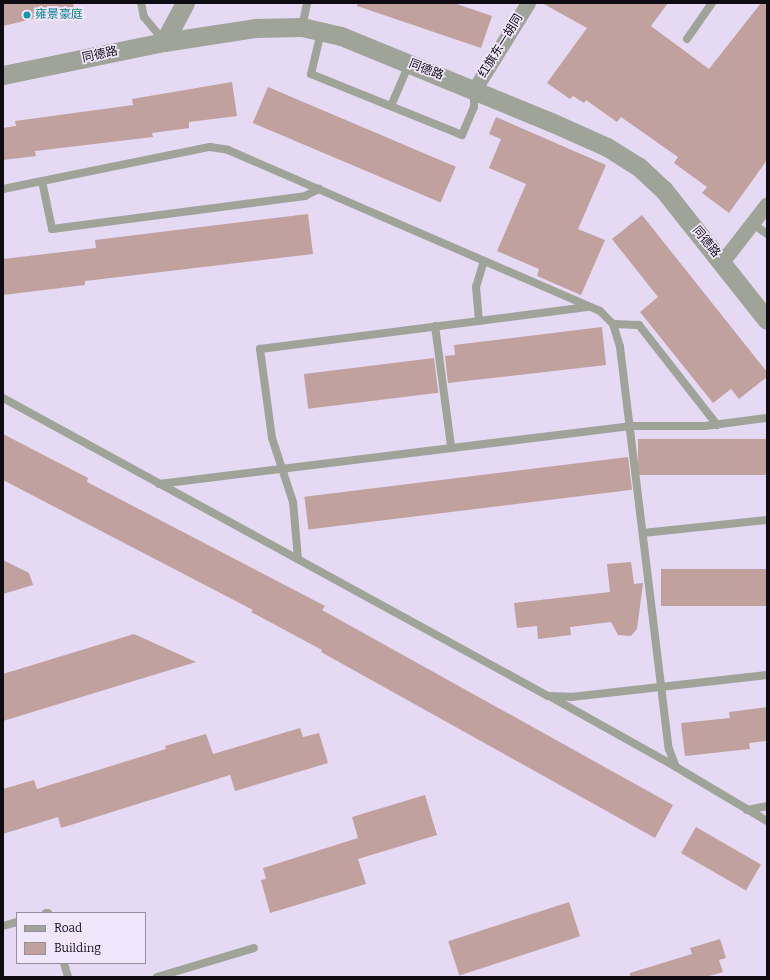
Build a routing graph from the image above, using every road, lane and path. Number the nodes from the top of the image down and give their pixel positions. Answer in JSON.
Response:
{"nodes":[{"id":1,"x":141,"y":3,"type":"edge"},
{"id":2,"x":185,"y":3,"type":"edge"},
{"id":3,"x":307,"y":3,"type":"edge"},
{"id":4,"x":528,"y":3,"type":"edge"},
{"id":5,"x":712,"y":3,"type":"edge"},
{"id":6,"x":302,"y":28,"type":"junction"},
{"id":7,"x":321,"y":32,"type":"junction"},
{"id":8,"x":687,"y":39,"type":"dead end"},
{"id":9,"x":164,"y":42,"type":"junction"},
{"id":10,"x":409,"y":64,"type":"junction"},
{"id":11,"x":3,"y":75,"type":"edge"},
{"id":12,"x":474,"y":90,"type":"junction"},
{"id":13,"x":391,"y":106,"type":"junction"},
{"id":14,"x":42,"y":181,"type":"junction"},
{"id":15,"x":3,"y":189,"type":"edge"},
{"id":16,"x":319,"y":190,"type":"junction"},
{"id":17,"x":767,"y":204,"type":"edge"},
{"id":18,"x":752,"y":223,"type":"junction"},
{"id":19,"x":767,"y":234,"type":"edge"},
{"id":20,"x":484,"y":261,"type":"junction"},
{"id":21,"x":722,"y":262,"type":"junction"},
{"id":22,"x":591,"y":307,"type":"junction"},
{"id":23,"x":767,"y":320,"type":"edge"},
{"id":24,"x":479,"y":321,"type":"junction"},
{"id":25,"x":613,"y":324,"type":"junction"},
{"id":26,"x":435,"y":326,"type":"junction"},
{"id":27,"x":3,"y":398,"type":"edge"},
{"id":28,"x":767,"y":418,"type":"edge"},
{"id":29,"x":717,"y":425,"type":"junction"},
{"id":30,"x":630,"y":426,"type":"junction"},
{"id":31,"x":451,"y":446,"type":"junction"},
{"id":32,"x":279,"y":467,"type":"junction"},
{"id":33,"x":159,"y":484,"type":"junction"},
{"id":34,"x":767,"y":520,"type":"edge"},
{"id":35,"x":643,"y":533,"type":"junction"},
{"id":36,"x":298,"y":559,"type":"junction"},
{"id":37,"x":767,"y":675,"type":"edge"},
{"id":38,"x":661,"y":686,"type":"junction"},
{"id":39,"x":548,"y":696,"type":"junction"},
{"id":40,"x":676,"y":767,"type":"junction"},
{"id":41,"x":767,"y":806,"type":"edge"},
{"id":42,"x":747,"y":810,"type":"junction"},
{"id":43,"x":767,"y":821,"type":"edge"},
{"id":44,"x":16,"y":922,"type":"edge"},
{"id":45,"x":3,"y":926,"type":"edge"},
{"id":46,"x":254,"y":948,"type":"dead end"},
{"id":47,"x":64,"y":964,"type":"edge"},
{"id":48,"x":68,"y":977,"type":"edge"},
{"id":49,"x":157,"y":977,"type":"edge"}],
"edges":[{"from":1,"to":9,"type":"lane"},
{"from":2,"to":9,"type":"street"},
{"from":3,"to":6,"type":"lane"},
{"from":4,"to":12,"type":"street","name":"红旗东一胡同"},
{"from":5,"to":8,"type":"lane"},
{"from":6,"to":7,"type":"street","name":"同德路"},
{"from":6,"to":9,"type":"street","name":"同德路"},
{"from":7,"to":10,"type":"street","name":"同德路"},
{"from":7,"to":13,"type":"lane"},
{"from":9,"to":11,"type":"street","name":"同德路"},
{"from":10,"to":12,"type":"street","name":"同德路"},
{"from":10,"to":13,"type":"lane"},
{"from":12,"to":13,"type":"lane"},
{"from":12,"to":21,"type":"street","name":"同德路"},
{"from":14,"to":15,"type":"lane"},
{"from":14,"to":16,"type":"lane"},
{"from":14,"to":16,"type":"lane"},
{"from":16,"to":20,"type":"lane"},
{"from":17,"to":18,"type":"street"},
{"from":18,"to":19,"type":"lane"},
{"from":18,"to":21,"type":"street"},
{"from":20,"to":22,"type":"lane"},
{"from":20,"to":24,"type":"lane"},
{"from":21,"to":23,"type":"street","name":"同德路"},
{"from":22,"to":24,"type":"lane"},
{"from":22,"to":25,"type":"lane"},
{"from":24,"to":26,"type":"lane"},
{"from":25,"to":29,"type":"lane"},
{"from":25,"to":30,"type":"lane"},
{"from":26,"to":31,"type":"lane"},
{"from":26,"to":32,"type":"lane"},
{"from":27,"to":33,"type":"lane"},
{"from":28,"to":29,"type":"lane"},
{"from":29,"to":30,"type":"lane"},
{"from":30,"to":31,"type":"lane"},
{"from":30,"to":35,"type":"lane"},
{"from":31,"to":32,"type":"lane"},
{"from":32,"to":33,"type":"lane"},
{"from":32,"to":36,"type":"lane"},
{"from":33,"to":36,"type":"lane"},
{"from":34,"to":35,"type":"lane"},
{"from":35,"to":38,"type":"lane"},
{"from":36,"to":39,"type":"lane"},
{"from":37,"to":38,"type":"lane"},
{"from":38,"to":39,"type":"lane"},
{"from":38,"to":40,"type":"lane"},
{"from":39,"to":40,"type":"lane"},
{"from":40,"to":42,"type":"lane"},
{"from":41,"to":42,"type":"lane"},
{"from":42,"to":43,"type":"lane"},
{"from":44,"to":45,"type":"lane"},
{"from":46,"to":49,"type":"lane"},
{"from":47,"to":48,"type":"lane"}]}
